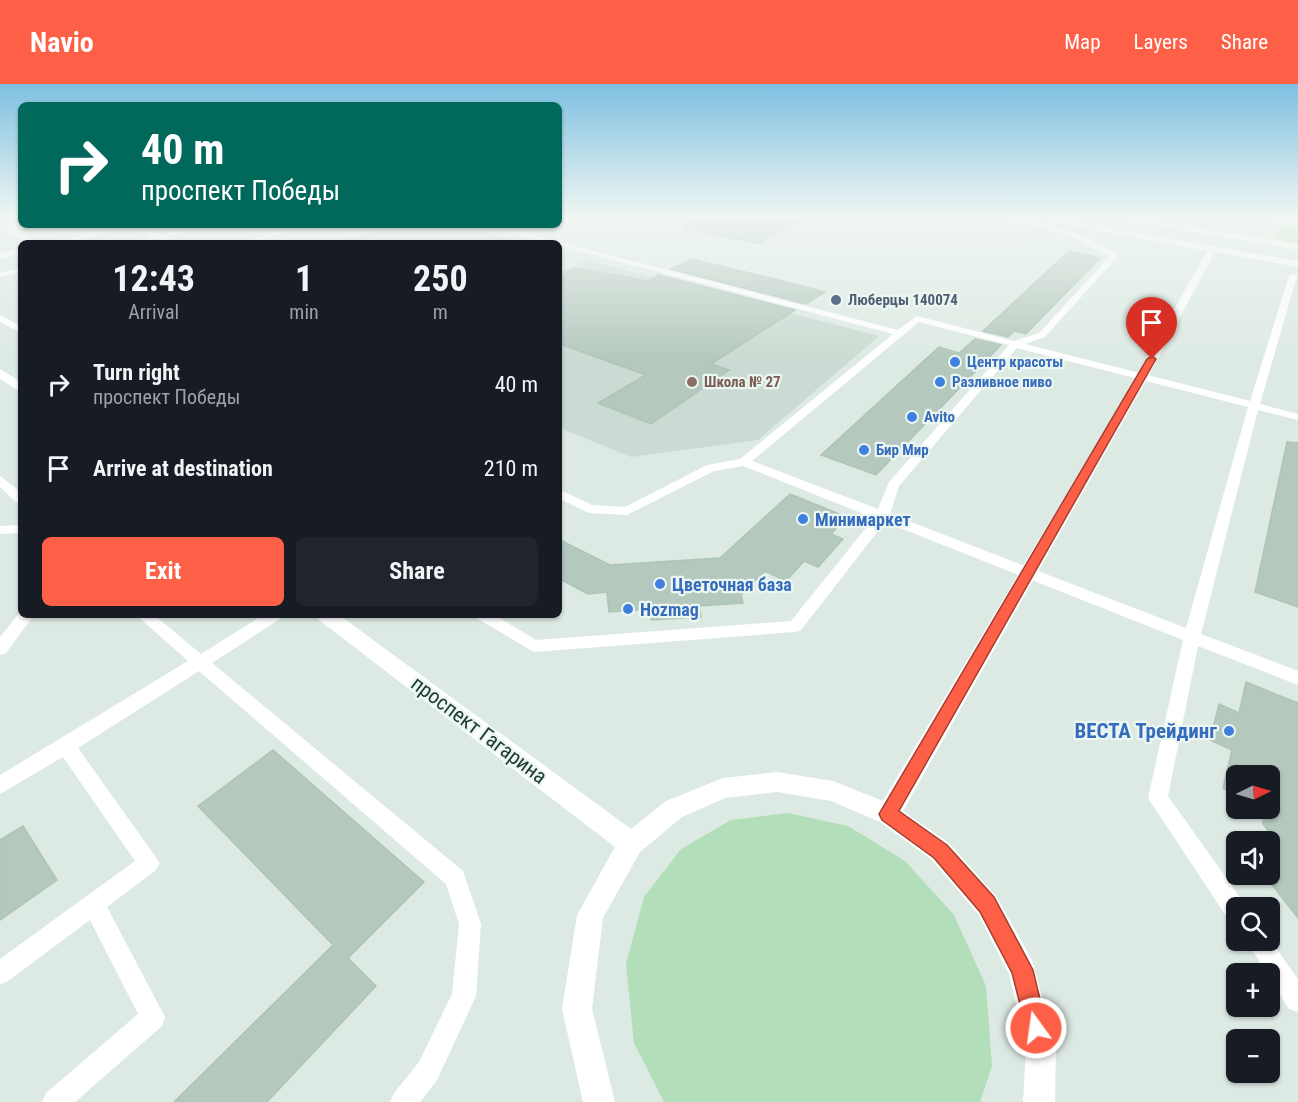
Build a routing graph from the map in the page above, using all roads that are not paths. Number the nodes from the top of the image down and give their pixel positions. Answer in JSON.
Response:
{"nodes":[{"id":1,"x":640,"y":265,"type":"edge"},
{"id":2,"x":1106,"y":265,"type":"edge"},
{"id":3,"x":1203,"y":265,"type":"edge"},
{"id":4,"x":1273,"y":265,"type":"edge"},
{"id":5,"x":1295,"y":270,"type":"edge"},
{"id":6,"x":18,"y":271,"type":"edge"},
{"id":7,"x":0,"y":274,"type":"edge"},
{"id":8,"x":0,"y":318,"type":"edge"},
{"id":9,"x":18,"y":328,"type":"edge"},
{"id":10,"x":900,"y":333,"type":"junction"},
{"id":11,"x":1015,"y":344,"type":"junction"},
{"id":12,"x":0,"y":373,"type":"edge"},
{"id":13,"x":1142,"y":376,"type":"junction"},
{"id":14,"x":18,"y":386,"type":"edge"},
{"id":15,"x":1254,"y":406,"type":"junction"},
{"id":16,"x":1298,"y":417,"type":"edge"},
{"id":17,"x":744,"y":462,"type":"junction"},
{"id":18,"x":0,"y":480,"type":"edge"},
{"id":19,"x":562,"y":495,"type":"edge"},
{"id":20,"x":18,"y":496,"type":"edge"},
{"id":21,"x":882,"y":517,"type":"junction"},
{"id":22,"x":18,"y":530,"type":"edge"},
{"id":23,"x":0,"y":531,"type":"edge"},
{"id":24,"x":1027,"y":573,"type":"junction"},
{"id":25,"x":24,"y":618,"type":"edge"},
{"id":26,"x":148,"y":618,"type":"edge"},
{"id":27,"x":269,"y":618,"type":"edge"},
{"id":28,"x":330,"y":618,"type":"edge"},
{"id":29,"x":488,"y":618,"type":"edge"},
{"id":30,"x":1192,"y":637,"type":"junction"},
{"id":31,"x":0,"y":649,"type":"edge"},
{"id":32,"x":200,"y":662,"type":"junction"},
{"id":33,"x":1298,"y":678,"type":"edge"},
{"id":34,"x":66,"y":746,"type":"junction"},
{"id":35,"x":0,"y":785,"type":"edge"},
{"id":36,"x":888,"y":814,"type":"junction"},
{"id":37,"x":632,"y":844,"type":"junction"},
{"id":38,"x":1226,"y":897,"type":"edge"},
{"id":39,"x":93,"y":904,"type":"junction"},
{"id":40,"x":1265,"y":951,"type":"edge"},
{"id":41,"x":0,"y":973,"type":"edge"},
{"id":42,"x":1298,"y":1000,"type":"edge"},
{"id":43,"x":56,"y":1102,"type":"edge"},
{"id":44,"x":403,"y":1102,"type":"edge"},
{"id":45,"x":599,"y":1102,"type":"edge"},
{"id":46,"x":1039,"y":1102,"type":"edge"}],
"edges":[{"from":1,"to":10,"type":"lane"},
{"from":2,"to":11,"type":"lane"},
{"from":3,"to":13,"type":"street"},
{"from":4,"to":5,"type":"street"},
{"from":5,"to":15,"type":"lane"},
{"from":6,"to":7,"type":"lane"},
{"from":8,"to":9,"type":"lane"},
{"from":10,"to":11,"type":"lane"},
{"from":10,"to":17,"type":"lane"},
{"from":11,"to":13,"type":"lane"},
{"from":11,"to":21,"type":"lane"},
{"from":12,"to":14,"type":"street"},
{"from":13,"to":15,"type":"lane"},
{"from":13,"to":24,"type":"street"},
{"from":15,"to":16,"type":"lane"},
{"from":15,"to":30,"type":"lane"},
{"from":17,"to":19,"type":"lane"},
{"from":17,"to":21,"type":"lane"},
{"from":18,"to":20,"type":"lane"},
{"from":21,"to":24,"type":"lane"},
{"from":21,"to":29,"type":"lane"},
{"from":22,"to":23,"type":"lane"},
{"from":24,"to":30,"type":"lane"},
{"from":24,"to":36,"type":"street"},
{"from":25,"to":31,"type":"lane"},
{"from":26,"to":32,"type":"lane"},
{"from":27,"to":32,"type":"lane"},
{"from":28,"to":37,"type":"street","name":"проспект Гагарина"},
{"from":30,"to":33,"type":"lane"},
{"from":30,"to":38,"type":"lane"},
{"from":32,"to":34,"type":"lane"},
{"from":32,"to":44,"type":"lane"},
{"from":34,"to":35,"type":"lane"},
{"from":34,"to":39,"type":"lane"},
{"from":36,"to":37,"type":"street"},
{"from":36,"to":46,"type":"street"},
{"from":37,"to":45,"type":"street"},
{"from":39,"to":41,"type":"lane"},
{"from":39,"to":43,"type":"lane"},
{"from":40,"to":42,"type":"lane"}]}
